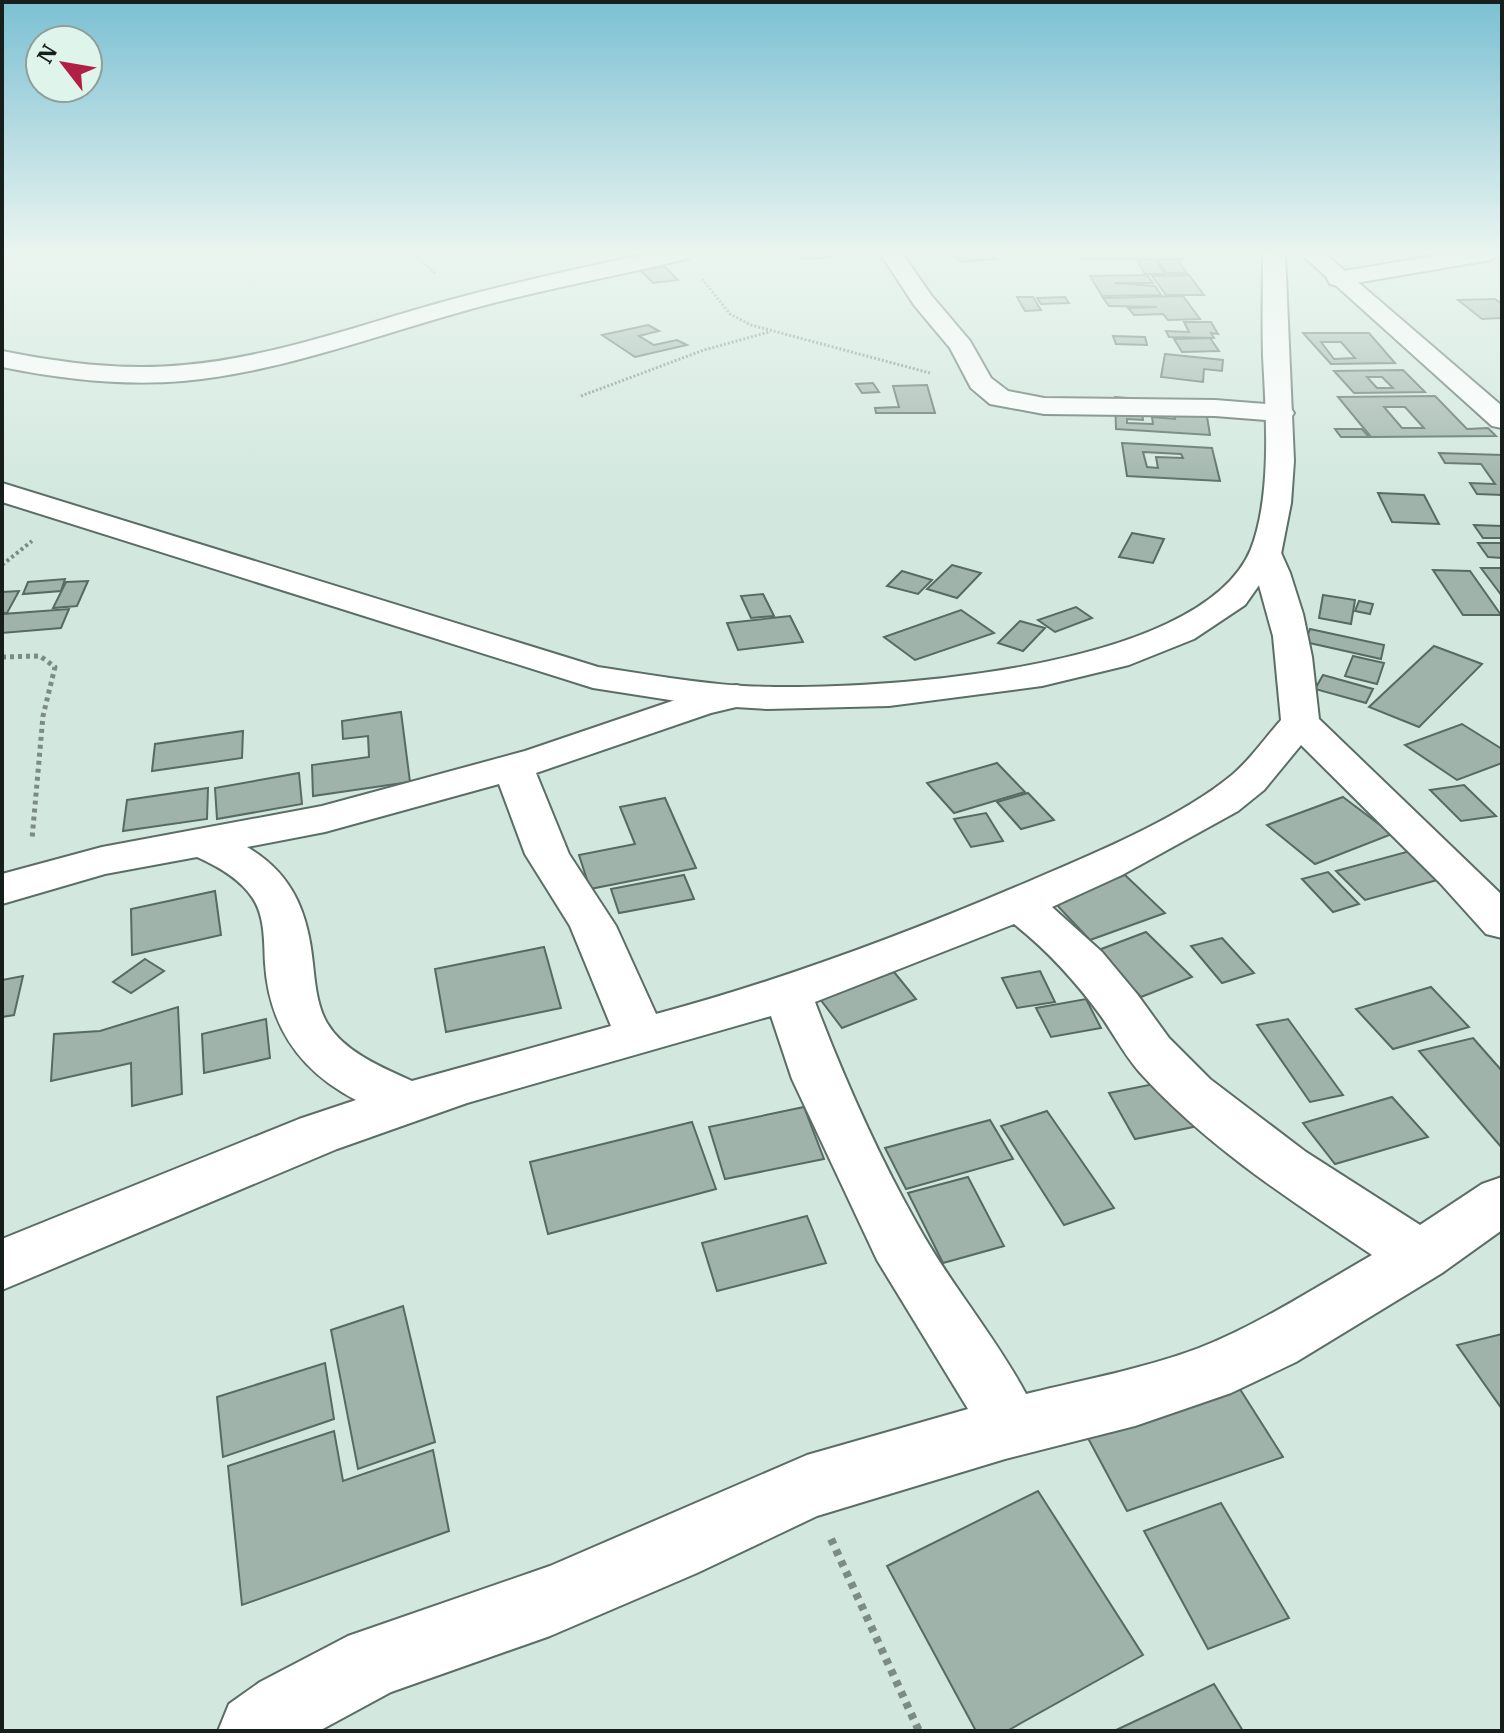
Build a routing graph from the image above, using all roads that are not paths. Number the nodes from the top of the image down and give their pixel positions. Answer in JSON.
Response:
{"nodes":[{"id":1,"x":360,"y":334,"type":"edge"},
{"id":2,"x":951,"y":334,"type":"edge"},
{"id":3,"x":1277,"y":334,"type":"edge"},
{"id":4,"x":1402,"y":334,"type":"edge"},
{"id":5,"x":2,"y":359,"type":"edge"},
{"id":6,"x":1280,"y":413,"type":"junction"},
{"id":7,"x":1502,"y":420,"type":"edge"},
{"id":8,"x":2,"y":492,"type":"edge"},
{"id":9,"x":1266,"y":553,"type":"junction"},
{"id":10,"x":736,"y":696,"type":"junction"},
{"id":11,"x":1300,"y":722,"type":"junction"},
{"id":12,"x":513,"y":767,"type":"junction"},
{"id":13,"x":204,"y":843,"type":"junction"},
{"id":14,"x":18,"y":884,"type":"edge"},
{"id":15,"x":1018,"y":904,"type":"junction"},
{"id":16,"x":1502,"y":923,"type":"edge"},
{"id":17,"x":788,"y":993,"type":"junction"},
{"id":18,"x":641,"y":1037,"type":"junction"},
{"id":19,"x":409,"y":1103,"type":"junction"},
{"id":20,"x":1502,"y":1200,"type":"edge"},
{"id":21,"x":1421,"y":1256,"type":"junction"},
{"id":22,"x":2,"y":1265,"type":"edge"},
{"id":23,"x":1010,"y":1428,"type":"junction"},
{"id":24,"x":256,"y":1731,"type":"edge"}],
"edges":[{"from":1,"to":5,"type":"street"},
{"from":2,"to":6,"type":"street"},
{"from":3,"to":6,"type":"street"},
{"from":4,"to":7,"type":"street"},
{"from":6,"to":9,"type":"street"},
{"from":8,"to":10,"type":"street"},
{"from":9,"to":10,"type":"street"},
{"from":9,"to":11,"type":"street"},
{"from":10,"to":12,"type":"street"},
{"from":11,"to":15,"type":"street"},
{"from":11,"to":16,"type":"street"},
{"from":12,"to":13,"type":"street"},
{"from":12,"to":18,"type":"street"},
{"from":13,"to":14,"type":"street"},
{"from":13,"to":19,"type":"street"},
{"from":15,"to":17,"type":"street"},
{"from":15,"to":21,"type":"street"},
{"from":17,"to":18,"type":"street"},
{"from":17,"to":23,"type":"street"},
{"from":18,"to":19,"type":"street"},
{"from":19,"to":22,"type":"street"},
{"from":20,"to":21,"type":"street"},
{"from":21,"to":23,"type":"street"},
{"from":23,"to":24,"type":"street"}]}
